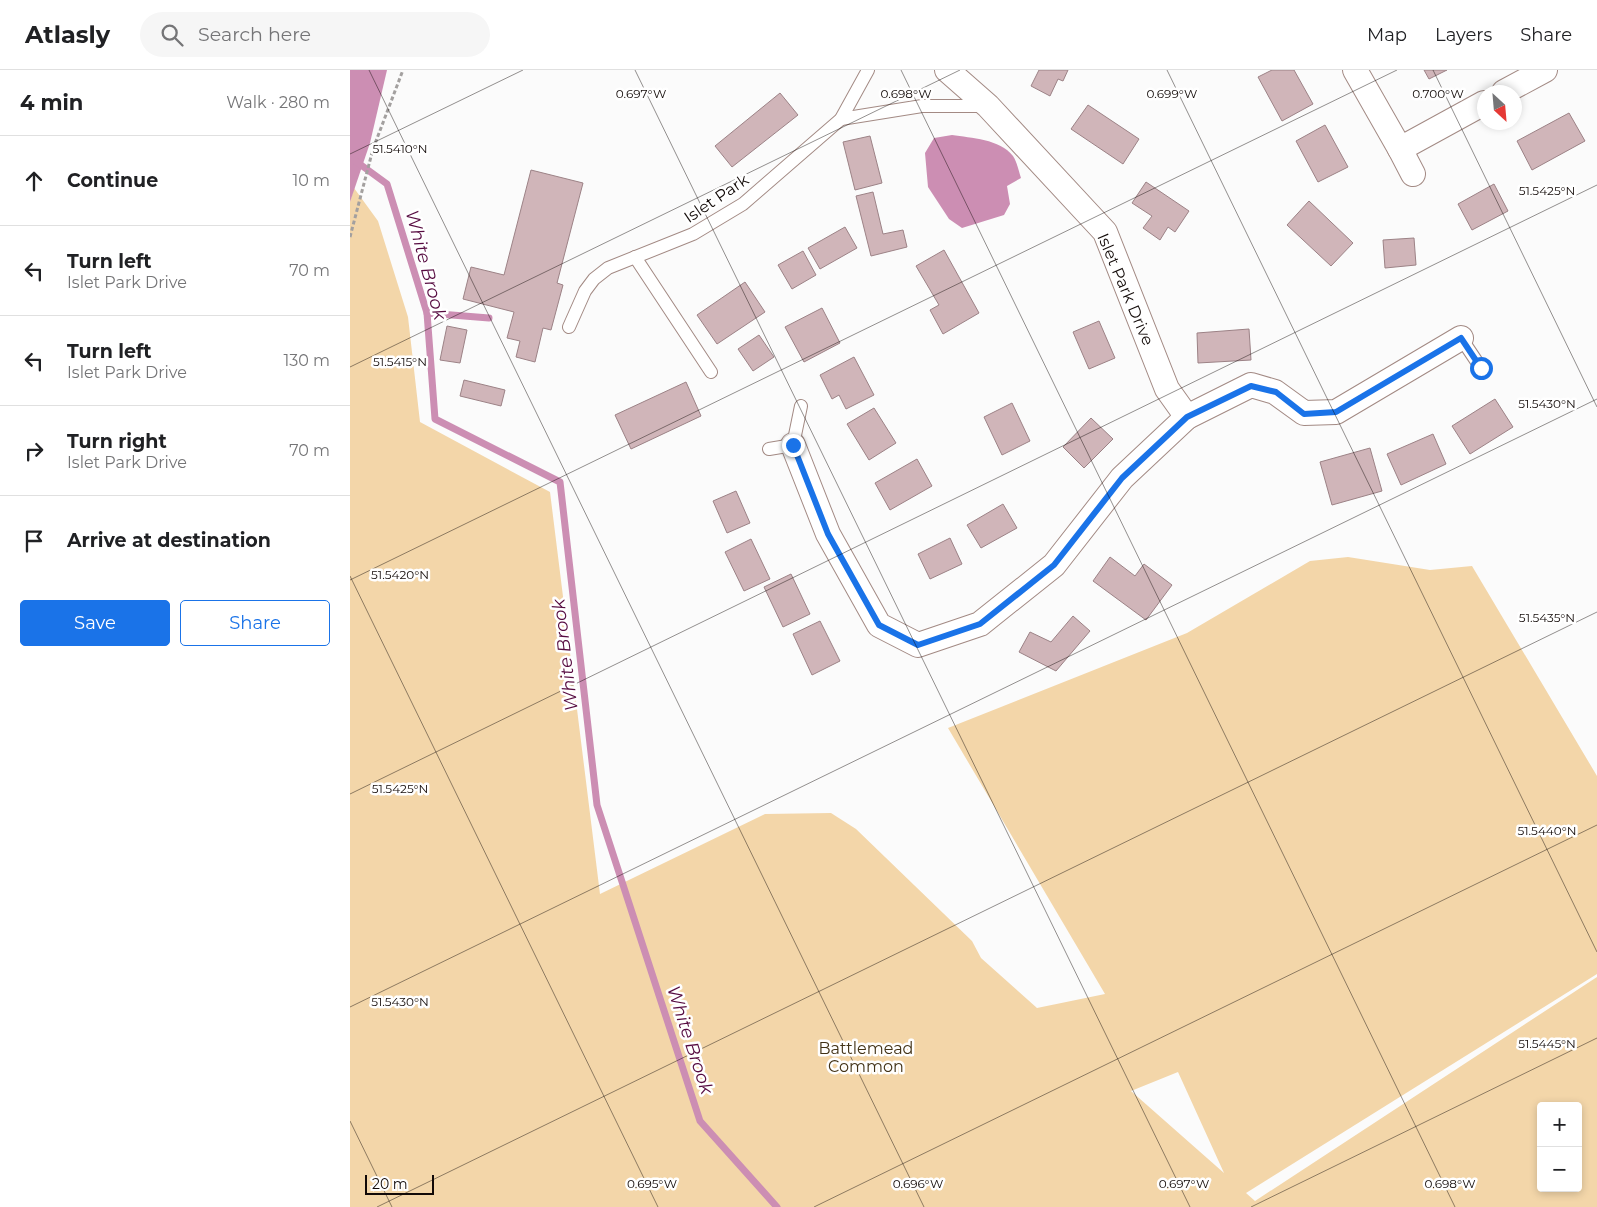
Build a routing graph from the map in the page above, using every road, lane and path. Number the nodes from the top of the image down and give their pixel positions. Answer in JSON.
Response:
{"nodes":[{"id":1,"x":403,"y":70,"type":"edge"},
{"id":2,"x":868,"y":70,"type":"edge"},
{"id":3,"x":947,"y":70,"type":"edge"},
{"id":4,"x":1355,"y":70,"type":"edge"},
{"id":5,"x":1544,"y":70,"type":"edge"},
{"id":6,"x":1517,"y":85,"type":"edge"},
{"id":7,"x":988,"y":106,"type":"junction"},
{"id":8,"x":1477,"y":107,"type":"edge"},
{"id":9,"x":841,"y":119,"type":"junction"},
{"id":10,"x":1400,"y":149,"type":"junction"},
{"id":11,"x":1413,"y":174,"type":"dead end"},
{"id":12,"x":350,"y":237,"type":"edge"},
{"id":13,"x":635,"y":257,"type":"junction"},
{"id":14,"x":569,"y":327,"type":"dead end"},
{"id":15,"x":1461,"y":338,"type":"joint"},
{"id":16,"x":1481,"y":368,"type":"dead end"},
{"id":17,"x":711,"y":372,"type":"dead end"},
{"id":18,"x":801,"y":406,"type":"dead end"},
{"id":19,"x":1187,"y":417,"type":"junction"},
{"id":20,"x":793,"y":445,"type":"junction"},
{"id":21,"x":769,"y":449,"type":"dead end"}],
"edges":[{"from":1,"to":12,"type":"path"},
{"from":2,"to":9,"type":"lane","name":"Islet Park"},
{"from":3,"to":7,"type":"street","name":"Islet Park Drive"},
{"from":4,"to":10,"type":"street"},
{"from":5,"to":6,"type":"street"},
{"from":7,"to":9,"type":"lane"},
{"from":7,"to":19,"type":"street","name":"Islet Park Drive"},
{"from":8,"to":10,"type":"street"},
{"from":9,"to":13,"type":"lane","name":"Islet Park"},
{"from":10,"to":11,"type":"street"},
{"from":13,"to":14,"type":"lane","name":"Islet Park"},
{"from":13,"to":17,"type":"lane"},
{"from":15,"to":16,"type":"lane"},
{"from":15,"to":19,"type":"street"},
{"from":18,"to":20,"type":"lane"},
{"from":19,"to":20,"type":"street"},
{"from":20,"to":21,"type":"lane"}]}
